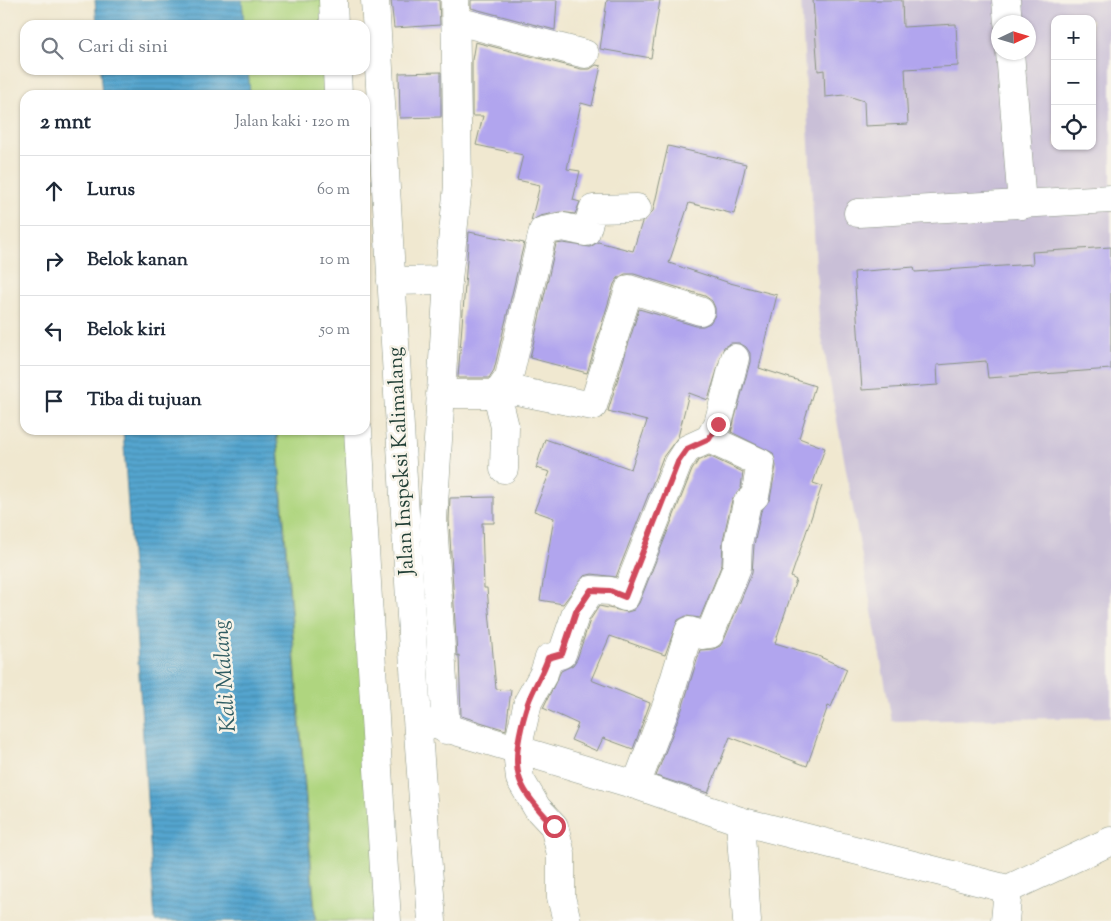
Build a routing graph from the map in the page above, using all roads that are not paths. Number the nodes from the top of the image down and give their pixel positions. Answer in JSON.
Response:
{"nodes":[{"id":1,"x":333,"y":0,"type":"edge"},
{"id":2,"x":375,"y":0,"type":"edge"},
{"id":3,"x":1006,"y":0,"type":"edge"},
{"id":4,"x":456,"y":10,"type":"edge"},
{"id":5,"x":1007,"y":15,"type":"edge"},
{"id":6,"x":334,"y":20,"type":"edge"},
{"id":7,"x":585,"y":54,"type":"dead end"},
{"id":8,"x":1011,"y":60,"type":"edge"},
{"id":9,"x":337,"y":75,"type":"edge"},
{"id":10,"x":338,"y":90,"type":"edge"},
{"id":11,"x":1111,"y":199,"type":"edge"},
{"id":12,"x":1022,"y":205,"type":"junction"},
{"id":13,"x":637,"y":208,"type":"dead end"},
{"id":14,"x":858,"y":213,"type":"dead end"},
{"id":15,"x":448,"y":280,"type":"junction"},
{"id":16,"x":391,"y":282,"type":"junction"},
{"id":17,"x":700,"y":311,"type":"dead end"},
{"id":18,"x":735,"y":358,"type":"dead end"},
{"id":19,"x":440,"y":394,"type":"junction"},
{"id":20,"x":497,"y":394,"type":"junction"},
{"id":21,"x":358,"y":435,"type":"edge"},
{"id":22,"x":709,"y":439,"type":"junction"},
{"id":23,"x":504,"y":469,"type":"dead end"},
{"id":24,"x":417,"y":719,"type":"junction"},
{"id":25,"x":446,"y":730,"type":"junction"},
{"id":26,"x":517,"y":750,"type":"junction"},
{"id":27,"x":636,"y":785,"type":"junction"},
{"id":28,"x":740,"y":821,"type":"junction"},
{"id":29,"x":1111,"y":841,"type":"edge"},
{"id":30,"x":1008,"y":889,"type":"junction"},
{"id":31,"x":387,"y":921,"type":"edge"},
{"id":32,"x":432,"y":921,"type":"edge"},
{"id":33,"x":567,"y":921,"type":"edge"},
{"id":34,"x":747,"y":921,"type":"edge"},
{"id":35,"x":1005,"y":921,"type":"edge"}],
"edges":[{"from":1,"to":6,"type":"street"},
{"from":2,"to":16,"type":"street","name":"Jalan Inspeksi Kalimalang"},
{"from":3,"to":5,"type":"street"},
{"from":4,"to":7,"type":"street"},
{"from":4,"to":15,"type":"street"},
{"from":8,"to":12,"type":"street"},
{"from":9,"to":10,"type":"street"},
{"from":11,"to":12,"type":"street"},
{"from":12,"to":14,"type":"street"},
{"from":13,"to":20,"type":"street"},
{"from":15,"to":16,"type":"street"},
{"from":15,"to":19,"type":"street"},
{"from":16,"to":24,"type":"street","name":"Jalan Inspeksi Kalimalang"},
{"from":17,"to":20,"type":"street"},
{"from":18,"to":22,"type":"street"},
{"from":19,"to":20,"type":"street"},
{"from":19,"to":25,"type":"street"},
{"from":20,"to":23,"type":"street"},
{"from":21,"to":31,"type":"street","name":"Jalan Inspeksi Kalimalang"},
{"from":22,"to":26,"type":"street"},
{"from":22,"to":27,"type":"street"},
{"from":24,"to":25,"type":"street"},
{"from":24,"to":32,"type":"street","name":"Jalan Inspeksi Kalimalang"},
{"from":25,"to":26,"type":"street"},
{"from":26,"to":27,"type":"street"},
{"from":26,"to":33,"type":"street"},
{"from":27,"to":28,"type":"street"},
{"from":28,"to":30,"type":"street"},
{"from":28,"to":34,"type":"street"},
{"from":29,"to":30,"type":"street"},
{"from":30,"to":35,"type":"street"}]}
